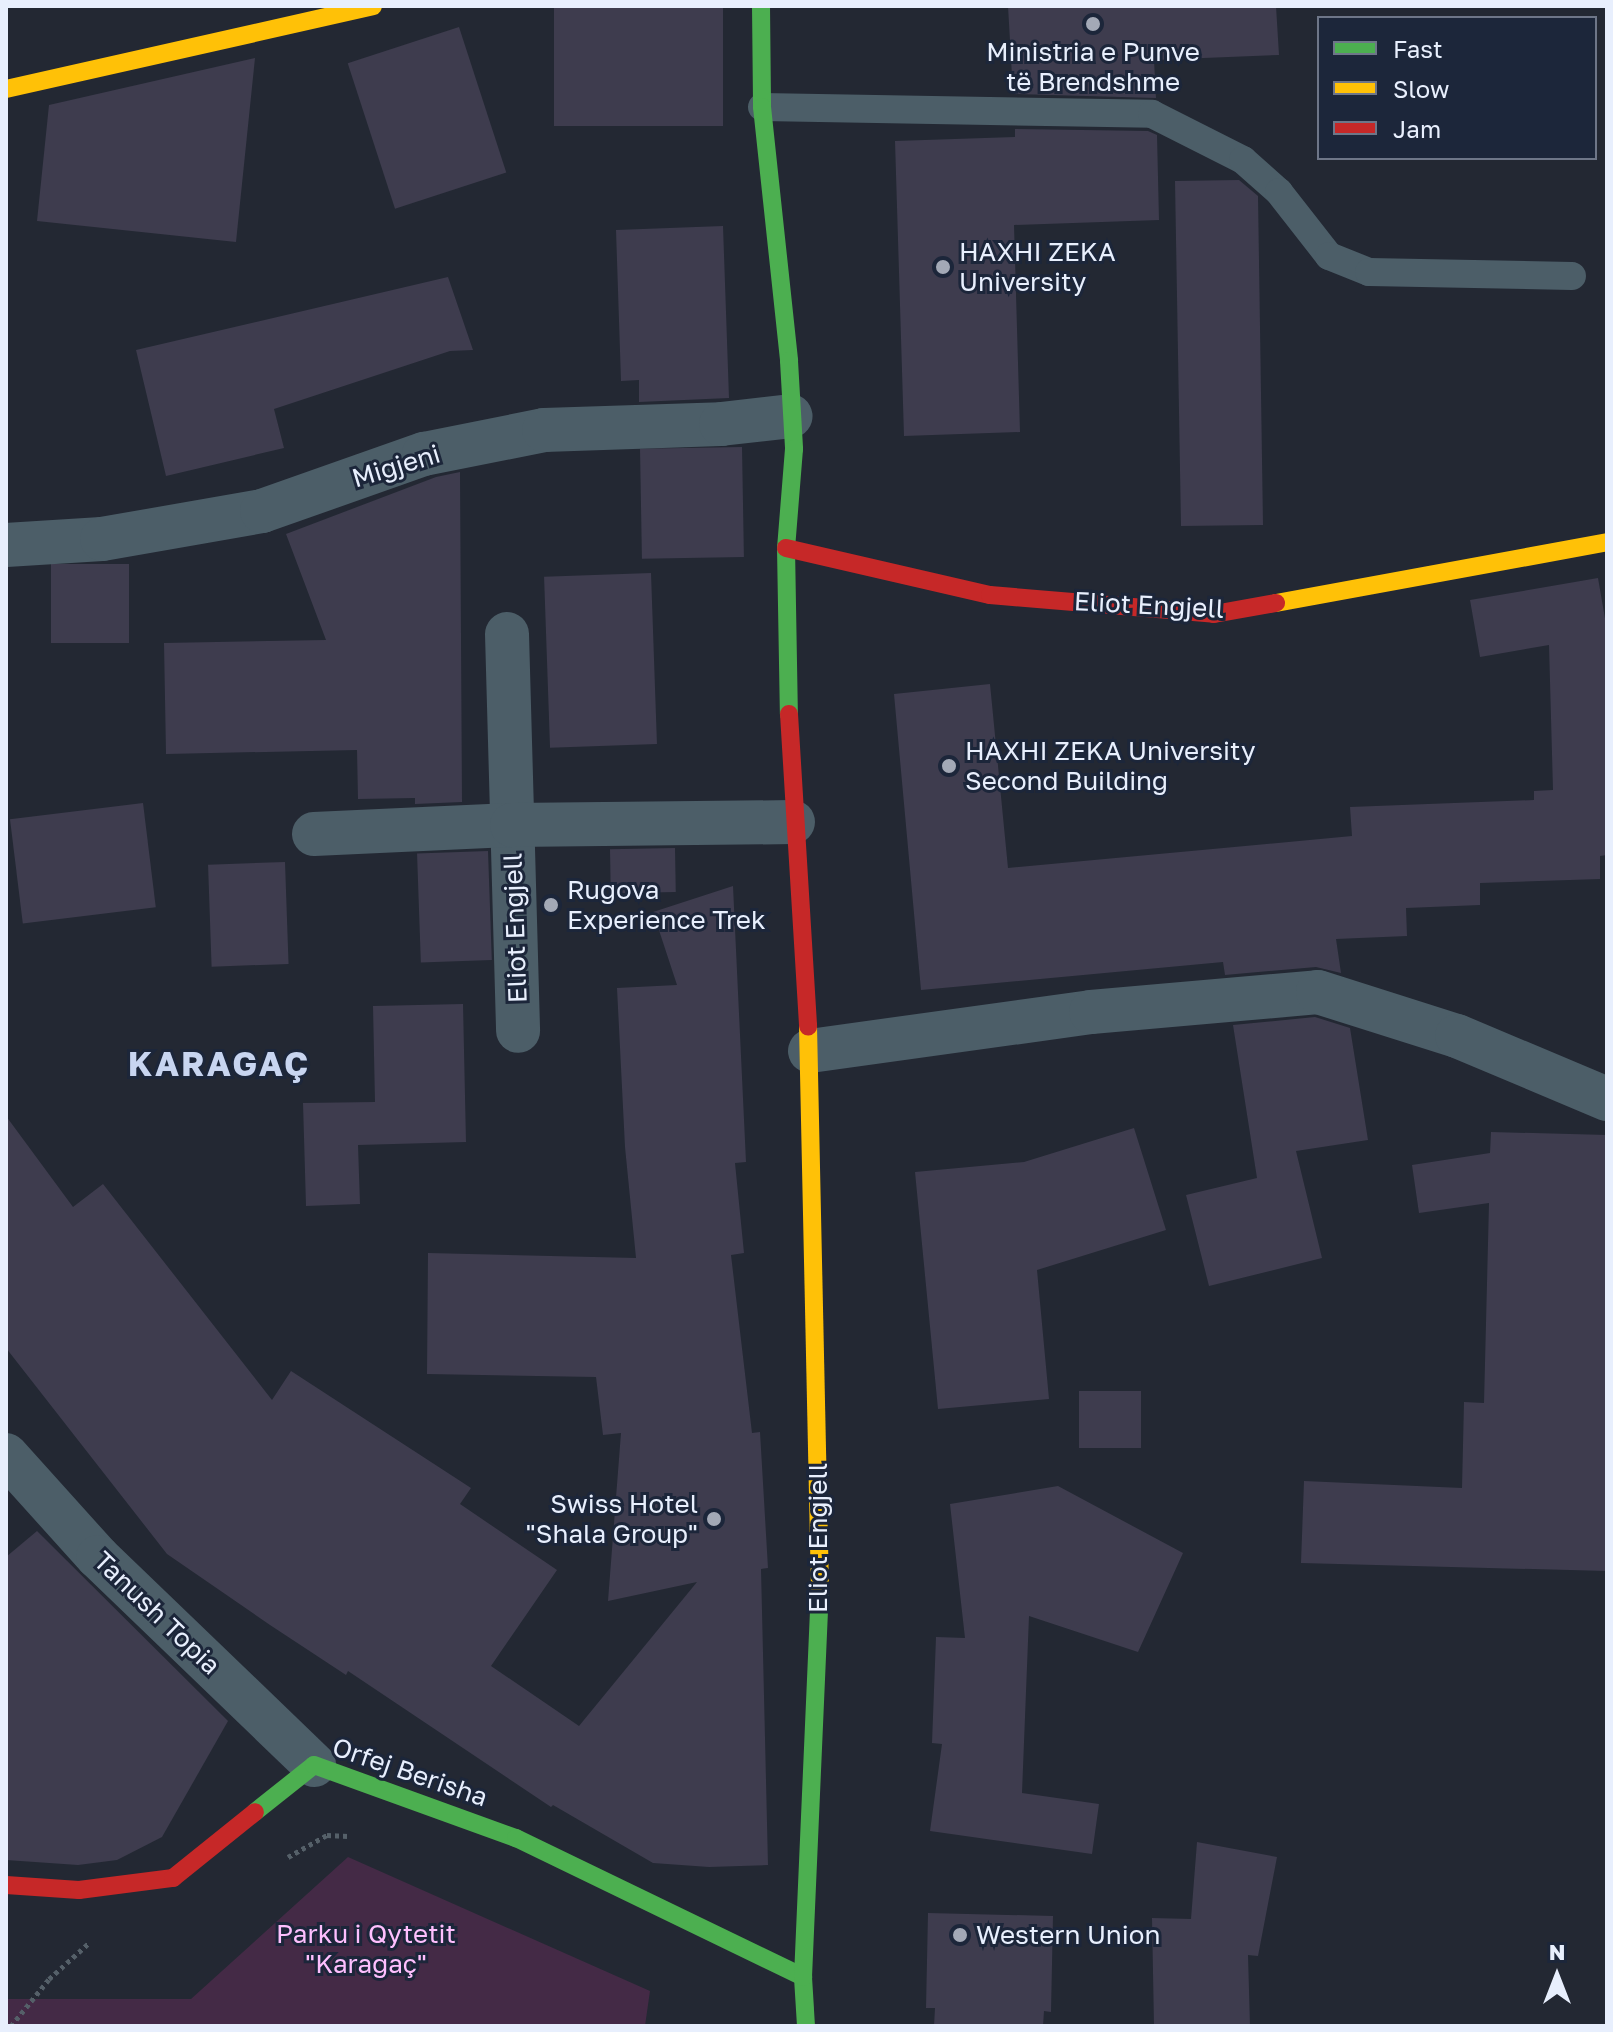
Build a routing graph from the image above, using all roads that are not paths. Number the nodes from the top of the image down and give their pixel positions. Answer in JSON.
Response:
{"nodes":[{"id":1,"x":373,"y":6,"type":"edge"},
{"id":2,"x":761,"y":6,"type":"edge"},
{"id":3,"x":6,"y":89,"type":"edge"},
{"id":4,"x":762,"y":107,"type":"junction"},
{"id":5,"x":1572,"y":276,"type":"dead end"},
{"id":6,"x":791,"y":416,"type":"junction"},
{"id":7,"x":1607,"y":542,"type":"edge"},
{"id":8,"x":6,"y":545,"type":"edge"},
{"id":9,"x":786,"y":548,"type":"junction"},
{"id":10,"x":507,"y":634,"type":"dead end"},
{"id":11,"x":793,"y":822,"type":"junction"},
{"id":12,"x":512,"y":825,"type":"junction"},
{"id":13,"x":314,"y":834,"type":"dead end"},
{"id":14,"x":518,"y":1031,"type":"dead end"},
{"id":15,"x":810,"y":1051,"type":"junction"},
{"id":16,"x":1607,"y":1099,"type":"edge"},
{"id":17,"x":6,"y":1455,"type":"edge"},
{"id":18,"x":314,"y":1765,"type":"junction"},
{"id":19,"x":6,"y":1885,"type":"edge"},
{"id":20,"x":803,"y":1977,"type":"junction"},
{"id":21,"x":806,"y":2026,"type":"edge"}],
"edges":[{"from":1,"to":3,"type":"street"},
{"from":2,"to":4,"type":"street","name":"Eliot Engjell"},
{"from":4,"to":5,"type":"lane"},
{"from":4,"to":6,"type":"street","name":"Eliot Engjell"},
{"from":6,"to":8,"type":"street","name":"Migjeni"},
{"from":6,"to":9,"type":"street","name":"Eliot Engjell"},
{"from":7,"to":9,"type":"street","name":"Eliot Engjell"},
{"from":9,"to":11,"type":"street","name":"Eliot Engjell"},
{"from":10,"to":12,"type":"street","name":"Eliot Engjell"},
{"from":11,"to":12,"type":"street","name":"Eliot Engjell"},
{"from":11,"to":15,"type":"street","name":"Eliot Engjell"},
{"from":12,"to":13,"type":"street","name":"Eliot Engjell"},
{"from":12,"to":14,"type":"street","name":"Eliot Engjell"},
{"from":15,"to":16,"type":"street"},
{"from":15,"to":20,"type":"street","name":"Eliot Engjell"},
{"from":17,"to":18,"type":"street","name":"Tanush Topia"},
{"from":18,"to":19,"type":"street","name":"Orfej Berisha"},
{"from":18,"to":20,"type":"street","name":"Orfej Berisha"},
{"from":20,"to":21,"type":"street","name":"Eliot Engjell"}]}
